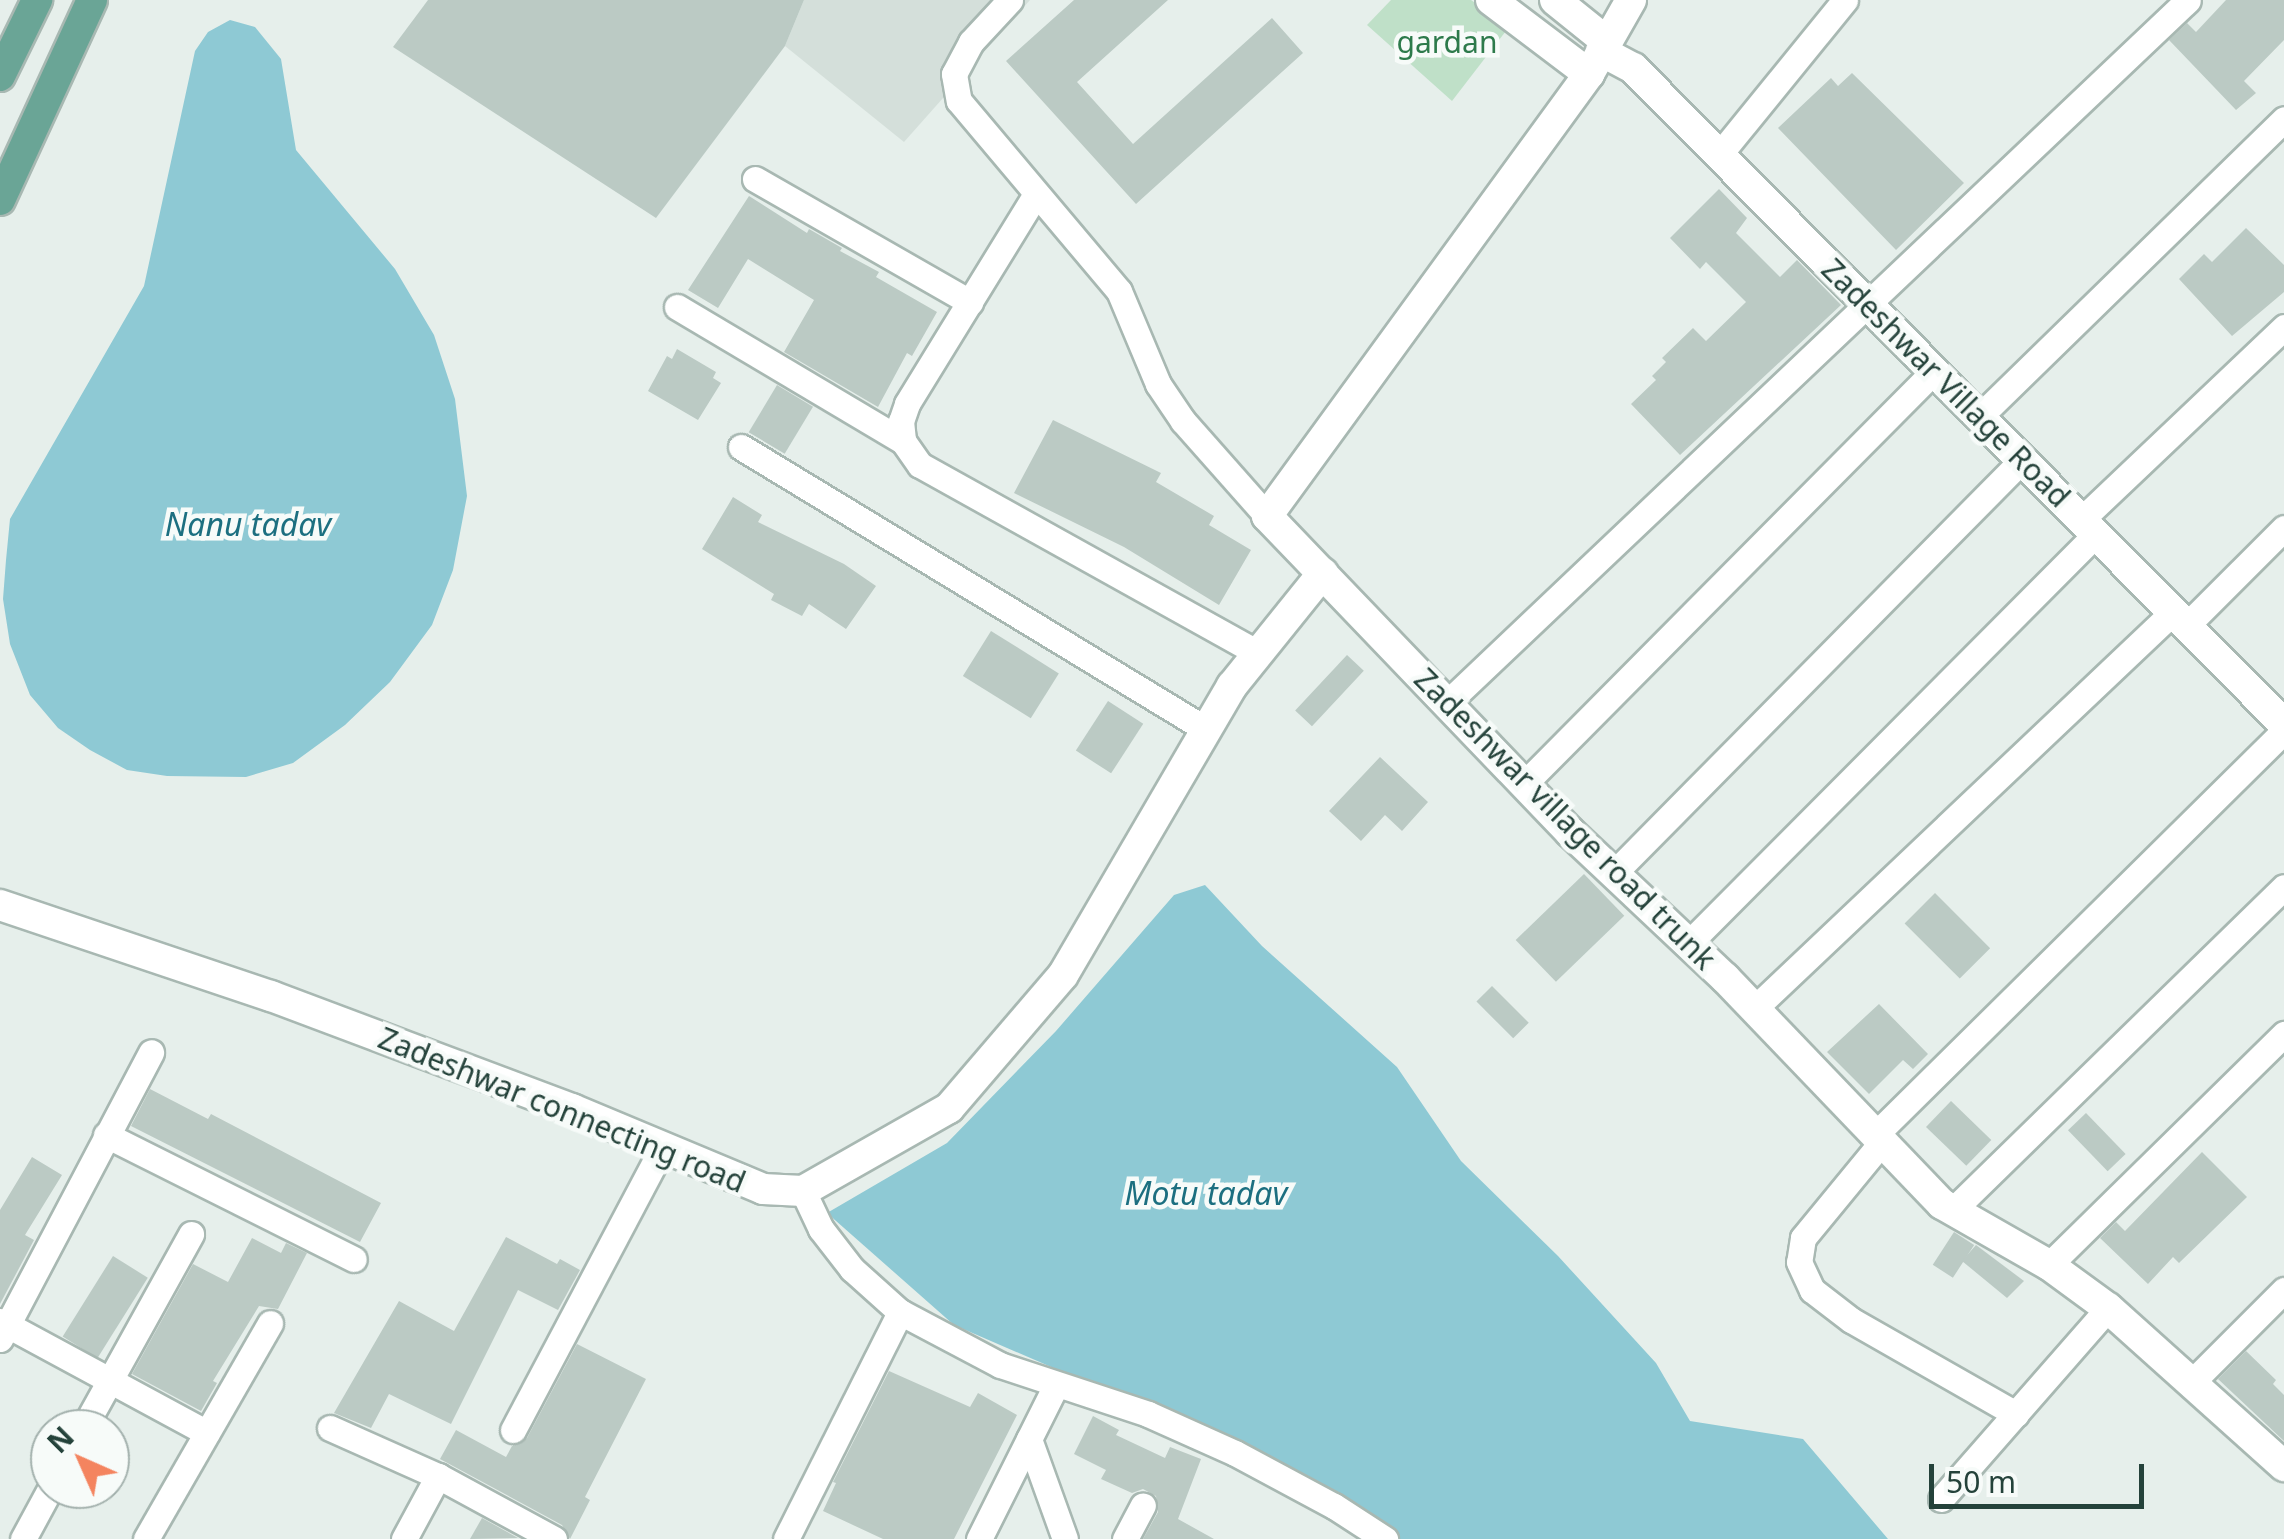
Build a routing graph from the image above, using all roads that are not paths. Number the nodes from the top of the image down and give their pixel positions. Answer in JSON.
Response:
{"nodes":[{"id":1,"x":38,"y":0,"type":"edge"},
{"id":2,"x":92,"y":0,"type":"edge"},
{"id":3,"x":1010,"y":0,"type":"edge"},
{"id":4,"x":1491,"y":0,"type":"edge"},
{"id":5,"x":1555,"y":0,"type":"edge"},
{"id":6,"x":1631,"y":0,"type":"edge"},
{"id":7,"x":1845,"y":0,"type":"edge"},
{"id":8,"x":2188,"y":0,"type":"edge"},
{"id":9,"x":1598,"y":55,"type":"junction"},
{"id":10,"x":0,"y":76,"type":"edge"},
{"id":11,"x":2284,"y":119,"type":"edge"},
{"id":12,"x":1719,"y":155,"type":"junction"},
{"id":13,"x":755,"y":179,"type":"dead end"},
{"id":14,"x":1036,"y":194,"type":"junction"},
{"id":15,"x":0,"y":200,"type":"edge"},
{"id":16,"x":970,"y":302,"type":"junction"},
{"id":17,"x":1870,"y":306,"type":"junction"},
{"id":18,"x":677,"y":307,"type":"dead end"},
{"id":19,"x":2284,"y":328,"type":"edge"},
{"id":20,"x":1934,"y":370,"type":"junction"},
{"id":21,"x":1980,"y":416,"type":"junction"},
{"id":22,"x":904,"y":442,"type":"junction"},
{"id":23,"x":741,"y":447,"type":"dead end"},
{"id":24,"x":2023,"y":459,"type":"junction"},
{"id":25,"x":1268,"y":516,"type":"junction"},
{"id":26,"x":2089,"y":526,"type":"junction"},
{"id":27,"x":2284,"y":528,"type":"edge"},
{"id":28,"x":1322,"y":573,"type":"junction"},
{"id":29,"x":2180,"y":618,"type":"junction"},
{"id":30,"x":1258,"y":653,"type":"junction"},
{"id":31,"x":1447,"y":703,"type":"junction"},
{"id":32,"x":2284,"y":728,"type":"edge"},
{"id":33,"x":1207,"y":730,"type":"junction"},
{"id":34,"x":1524,"y":784,"type":"junction"},
{"id":35,"x":1614,"y":873,"type":"junction"},
{"id":36,"x":2284,"y":887,"type":"edge"},
{"id":37,"x":0,"y":905,"type":"edge"},
{"id":38,"x":1688,"y":944,"type":"junction"},
{"id":39,"x":1754,"y":1009,"type":"junction"},
{"id":40,"x":2284,"y":1034,"type":"edge"},
{"id":41,"x":150,"y":1052,"type":"dead end"},
{"id":42,"x":106,"y":1135,"type":"junction"},
{"id":43,"x":1877,"y":1139,"type":"junction"},
{"id":44,"x":663,"y":1148,"type":"junction"},
{"id":45,"x":803,"y":1191,"type":"junction"},
{"id":46,"x":1953,"y":1210,"type":"junction"},
{"id":47,"x":191,"y":1234,"type":"dead end"},
{"id":48,"x":354,"y":1259,"type":"dead end"},
{"id":49,"x":2049,"y":1264,"type":"junction"},
{"id":50,"x":2284,"y":1290,"type":"edge"},
{"id":51,"x":2108,"y":1308,"type":"junction"},
{"id":52,"x":900,"y":1312,"type":"junction"},
{"id":53,"x":270,"y":1323,"type":"dead end"},
{"id":54,"x":3,"y":1328,"type":"edge"},
{"id":55,"x":111,"y":1379,"type":"junction"},
{"id":56,"x":2190,"y":1384,"type":"junction"},
{"id":57,"x":1056,"y":1386,"type":"junction"},
{"id":58,"x":95,"y":1409,"type":"edge"},
{"id":59,"x":2016,"y":1414,"type":"junction"},
{"id":60,"x":330,"y":1428,"type":"dead end"},
{"id":61,"x":514,"y":1430,"type":"dead end"},
{"id":62,"x":207,"y":1433,"type":"junction"},
{"id":63,"x":1029,"y":1439,"type":"junction"},
{"id":64,"x":2284,"y":1466,"type":"edge"},
{"id":65,"x":438,"y":1476,"type":"junction"},
{"id":66,"x":1941,"y":1499,"type":"dead end"},
{"id":67,"x":1142,"y":1505,"type":"dead end"},
{"id":68,"x":39,"y":1509,"type":"edge"},
{"id":69,"x":22,"y":1539,"type":"edge"},
{"id":70,"x":146,"y":1539,"type":"edge"},
{"id":71,"x":404,"y":1539,"type":"edge"},
{"id":72,"x":554,"y":1539,"type":"edge"},
{"id":73,"x":786,"y":1539,"type":"edge"},
{"id":74,"x":978,"y":1539,"type":"edge"},
{"id":75,"x":1066,"y":1539,"type":"edge"},
{"id":76,"x":1125,"y":1539,"type":"edge"},
{"id":77,"x":1385,"y":1539,"type":"edge"}],
"edges":[{"from":1,"to":10,"type":"main road"},
{"from":2,"to":15,"type":"main road"},
{"from":3,"to":14,"type":"street"},
{"from":4,"to":9,"type":"street","name":"Zadeshwar Village Road"},
{"from":5,"to":9,"type":"street"},
{"from":6,"to":9,"type":"street"},
{"from":7,"to":12,"type":"street"},
{"from":8,"to":17,"type":"street"},
{"from":9,"to":12,"type":"street","name":"Zadeshwar Village Road"},
{"from":9,"to":25,"type":"street"},
{"from":11,"to":21,"type":"street"},
{"from":12,"to":17,"type":"street","name":"Zadeshwar Village Road"},
{"from":13,"to":16,"type":"street"},
{"from":14,"to":16,"type":"street"},
{"from":14,"to":25,"type":"street"},
{"from":16,"to":22,"type":"street"},
{"from":17,"to":20,"type":"street","name":"Zadeshwar Village Road"},
{"from":17,"to":31,"type":"street"},
{"from":18,"to":22,"type":"street"},
{"from":19,"to":26,"type":"street"},
{"from":20,"to":21,"type":"street","name":"Zadeshwar Village Road"},
{"from":20,"to":34,"type":"street"},
{"from":21,"to":24,"type":"street","name":"Zadeshwar Village Road"},
{"from":22,"to":30,"type":"street"},
{"from":23,"to":33,"type":"street"},
{"from":24,"to":26,"type":"street","name":"Zadeshwar Village Road"},
{"from":24,"to":35,"type":"street"},
{"from":25,"to":28,"type":"street","name":"Zadeshwar village road trunk"},
{"from":26,"to":29,"type":"street","name":"Zadeshwar Village Road"},
{"from":26,"to":38,"type":"street"},
{"from":27,"to":29,"type":"street"},
{"from":28,"to":30,"type":"street"},
{"from":28,"to":31,"type":"street","name":"Zadeshwar village road trunk"},
{"from":29,"to":32,"type":"street","name":"Zadeshwar Village Road"},
{"from":29,"to":39,"type":"street"},
{"from":30,"to":33,"type":"street"},
{"from":31,"to":34,"type":"street","name":"Zadeshwar village road trunk"},
{"from":32,"to":43,"type":"street"},
{"from":33,"to":45,"type":"street"},
{"from":34,"to":35,"type":"street","name":"Zadeshwar village road trunk"},
{"from":35,"to":38,"type":"street","name":"Zadeshwar village road trunk"},
{"from":36,"to":46,"type":"street"},
{"from":37,"to":44,"type":"street","name":"Zadeshwar connecting road"},
{"from":38,"to":39,"type":"street","name":"Zadeshwar village road trunk"},
{"from":39,"to":43,"type":"street","name":"Zadeshwar village road trunk"},
{"from":40,"to":49,"type":"street"},
{"from":41,"to":42,"type":"street"},
{"from":42,"to":48,"type":"street"},
{"from":42,"to":54,"type":"street"},
{"from":43,"to":46,"type":"street","name":"Zadeshwar village road trunk"},
{"from":43,"to":59,"type":"street"},
{"from":44,"to":45,"type":"street","name":"Zadeshwar connecting road"},
{"from":44,"to":61,"type":"street"},
{"from":45,"to":52,"type":"street"},
{"from":46,"to":49,"type":"street","name":"Zadeshwar village road trunk"},
{"from":47,"to":55,"type":"street"},
{"from":49,"to":51,"type":"street","name":"Zadeshwar village road trunk"},
{"from":50,"to":56,"type":"street"},
{"from":51,"to":56,"type":"street","name":"Zadeshwar village road trunk"},
{"from":51,"to":59,"type":"street"},
{"from":52,"to":57,"type":"street"},
{"from":52,"to":73,"type":"street"},
{"from":53,"to":62,"type":"street"},
{"from":54,"to":55,"type":"street"},
{"from":55,"to":58,"type":"street"},
{"from":55,"to":62,"type":"street"},
{"from":56,"to":64,"type":"street","name":"Zadeshwar village road trunk"},
{"from":57,"to":63,"type":"street"},
{"from":57,"to":77,"type":"street"},
{"from":59,"to":66,"type":"street"},
{"from":60,"to":65,"type":"street"},
{"from":62,"to":70,"type":"street"},
{"from":63,"to":74,"type":"street"},
{"from":63,"to":75,"type":"street"},
{"from":65,"to":71,"type":"street"},
{"from":65,"to":72,"type":"street"},
{"from":67,"to":76,"type":"street"},
{"from":68,"to":69,"type":"street"}]}
